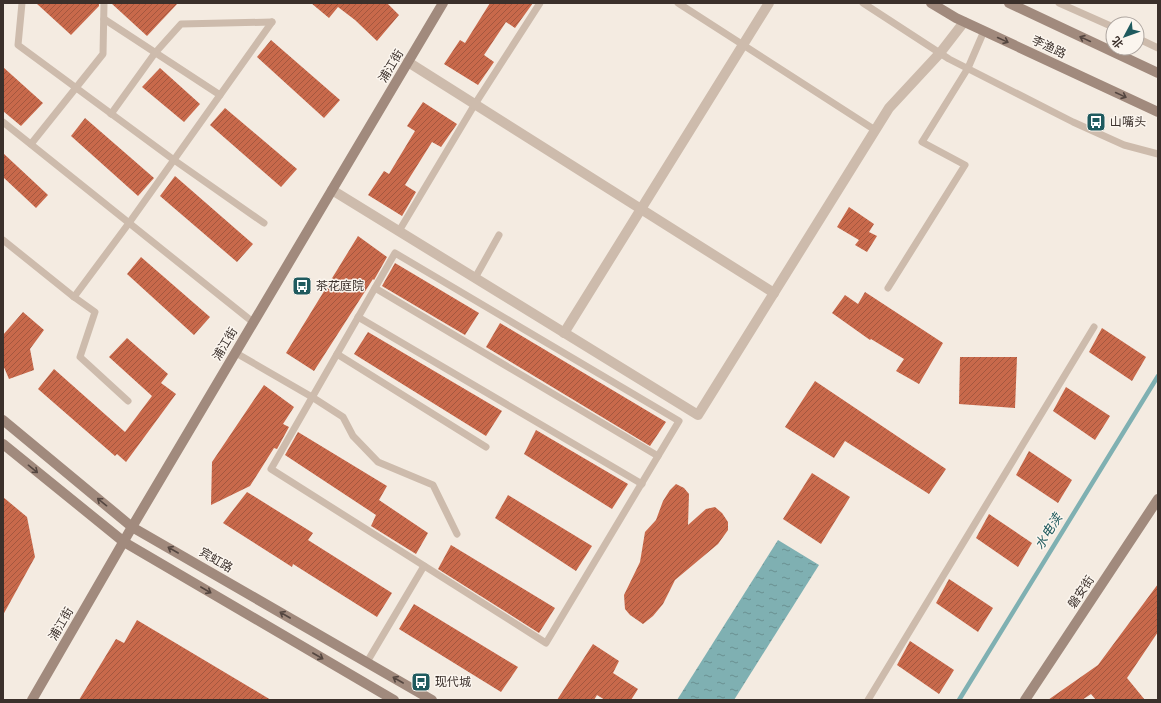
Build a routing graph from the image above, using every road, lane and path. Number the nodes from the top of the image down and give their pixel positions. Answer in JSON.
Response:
{"nodes":[{"id":1,"x":22,"y":3,"type":"edge"},
{"id":2,"x":104,"y":3,"type":"edge"},
{"id":3,"x":443,"y":3,"type":"edge"},
{"id":4,"x":540,"y":3,"type":"edge"},
{"id":5,"x":678,"y":3,"type":"edge"},
{"id":6,"x":769,"y":3,"type":"edge"},
{"id":7,"x":863,"y":3,"type":"edge"},
{"id":8,"x":931,"y":3,"type":"edge"},
{"id":9,"x":1009,"y":3,"type":"edge"},
{"id":10,"x":1059,"y":3,"type":"edge"},
{"id":11,"x":104,"y":20,"type":"junction"},
{"id":12,"x":964,"y":22,"type":"junction"},
{"id":13,"x":1105,"y":24,"type":"edge"},
{"id":14,"x":984,"y":31,"type":"junction"},
{"id":15,"x":1145,"y":42,"type":"edge"},
{"id":16,"x":743,"y":45,"type":"junction"},
{"id":17,"x":1158,"y":48,"type":"edge"},
{"id":18,"x":155,"y":53,"type":"junction"},
{"id":19,"x":940,"y":53,"type":"junction"},
{"id":20,"x":408,"y":62,"type":"junction"},
{"id":21,"x":968,"y":68,"type":"junction"},
{"id":22,"x":1158,"y":73,"type":"edge"},
{"id":23,"x":76,"y":88,"type":"junction"},
{"id":24,"x":220,"y":95,"type":"junction"},
{"id":25,"x":475,"y":104,"type":"junction"},
{"id":26,"x":1158,"y":112,"type":"edge"},
{"id":27,"x":111,"y":114,"type":"junction"},
{"id":28,"x":3,"y":122,"type":"edge"},
{"id":29,"x":875,"y":130,"type":"junction"},
{"id":30,"x":31,"y":144,"type":"junction"},
{"id":31,"x":1158,"y":154,"type":"edge"},
{"id":32,"x":174,"y":160,"type":"junction"},
{"id":33,"x":332,"y":190,"type":"junction"},
{"id":34,"x":641,"y":209,"type":"junction"},
{"id":35,"x":129,"y":223,"type":"junction"},
{"id":36,"x":264,"y":223,"type":"dead end"},
{"id":37,"x":399,"y":231,"type":"junction"},
{"id":38,"x":499,"y":235,"type":"dead end"},
{"id":39,"x":3,"y":240,"type":"edge"},
{"id":40,"x":475,"y":278,"type":"junction"},
{"id":41,"x":375,"y":288,"type":"junction"},
{"id":42,"x":888,"y":288,"type":"dead end"},
{"id":43,"x":774,"y":293,"type":"junction"},
{"id":44,"x":74,"y":297,"type":"junction"},
{"id":45,"x":358,"y":317,"type":"junction"},
{"id":46,"x":254,"y":323,"type":"junction"},
{"id":47,"x":1094,"y":327,"type":"dead end"},
{"id":48,"x":564,"y":333,"type":"junction"},
{"id":49,"x":236,"y":353,"type":"junction"},
{"id":50,"x":337,"y":354,"type":"junction"},
{"id":51,"x":312,"y":397,"type":"junction"},
{"id":52,"x":128,"y":401,"type":"dead end"},
{"id":53,"x":3,"y":420,"type":"edge"},
{"id":54,"x":3,"y":444,"type":"edge"},
{"id":55,"x":486,"y":447,"type":"dead end"},
{"id":56,"x":658,"y":456,"type":"junction"},
{"id":57,"x":642,"y":484,"type":"junction"},
{"id":58,"x":1158,"y":499,"type":"edge"},
{"id":59,"x":132,"y":527,"type":"junction"},
{"id":60,"x":457,"y":534,"type":"dead end"},
{"id":61,"x":124,"y":542,"type":"junction"},
{"id":62,"x":424,"y":566,"type":"junction"},
{"id":63,"x":367,"y":662,"type":"junction"},
{"id":64,"x":32,"y":700,"type":"edge"},
{"id":65,"x":394,"y":700,"type":"edge"},
{"id":66,"x":432,"y":700,"type":"edge"},
{"id":67,"x":868,"y":700,"type":"edge"},
{"id":68,"x":1025,"y":700,"type":"edge"}],
"edges":[{"from":1,"to":23,"type":"lane"},
{"from":2,"to":11,"type":"lane"},
{"from":3,"to":20,"type":"main road","name":"浦江街"},
{"from":4,"to":25,"type":"lane"},
{"from":5,"to":16,"type":"lane"},
{"from":6,"to":16,"type":"street"},
{"from":7,"to":19,"type":"lane"},
{"from":8,"to":12,"type":"main road","name":"李渔路"},
{"from":22,"to":9,"type":"main road","name":"李渔路","one_way":true},
{"from":10,"to":13,"type":"lane"},
{"from":11,"to":18,"type":"lane"},
{"from":11,"to":23,"type":"lane"},
{"from":12,"to":14,"type":"main road","name":"李渔路"},
{"from":12,"to":19,"type":"street"},
{"from":14,"to":21,"type":"lane"},
{"from":14,"to":26,"type":"main road","name":"李渔路","one_way":true},
{"from":15,"to":17,"type":"lane"},
{"from":16,"to":29,"type":"lane"},
{"from":16,"to":34,"type":"street"},
{"from":18,"to":24,"type":"lane"},
{"from":18,"to":24,"type":"lane"},
{"from":18,"to":27,"type":"lane"},
{"from":19,"to":21,"type":"lane"},
{"from":19,"to":29,"type":"street"},
{"from":20,"to":25,"type":"street"},
{"from":20,"to":33,"type":"main road","name":"浦江街"},
{"from":21,"to":31,"type":"lane"},
{"from":21,"to":42,"type":"lane"},
{"from":23,"to":27,"type":"lane"},
{"from":23,"to":30,"type":"lane"},
{"from":24,"to":32,"type":"lane"},
{"from":25,"to":34,"type":"street"},
{"from":25,"to":37,"type":"lane"},
{"from":27,"to":32,"type":"lane"},
{"from":28,"to":30,"type":"lane"},
{"from":29,"to":43,"type":"street"},
{"from":30,"to":35,"type":"lane"},
{"from":32,"to":35,"type":"lane"},
{"from":32,"to":36,"type":"lane"},
{"from":33,"to":37,"type":"street"},
{"from":33,"to":46,"type":"main road","name":"浦江街"},
{"from":34,"to":43,"type":"street"},
{"from":34,"to":48,"type":"street"},
{"from":35,"to":44,"type":"lane"},
{"from":35,"to":46,"type":"lane"},
{"from":37,"to":40,"type":"street"},
{"from":38,"to":40,"type":"lane"},
{"from":39,"to":44,"type":"lane"},
{"from":40,"to":48,"type":"street"},
{"from":41,"to":45,"type":"lane"},
{"from":41,"to":56,"type":"lane"},
{"from":41,"to":56,"type":"lane"},
{"from":43,"to":48,"type":"street"},
{"from":44,"to":52,"type":"lane"},
{"from":45,"to":50,"type":"lane"},
{"from":45,"to":57,"type":"lane"},
{"from":46,"to":49,"type":"main road","name":"浦江街"},
{"from":47,"to":67,"type":"lane"},
{"from":49,"to":51,"type":"lane"},
{"from":49,"to":59,"type":"main road","name":"浦江街"},
{"from":50,"to":51,"type":"lane"},
{"from":50,"to":55,"type":"lane"},
{"from":51,"to":60,"type":"lane"},
{"from":51,"to":62,"type":"lane"},
{"from":59,"to":53,"type":"main road","name":"宾虹路","one_way":true},
{"from":54,"to":61,"type":"main road","one_way":true},
{"from":56,"to":57,"type":"lane"},
{"from":57,"to":62,"type":"lane"},
{"from":58,"to":68,"type":"main road","name":"磐安街"},
{"from":59,"to":61,"type":"main road","name":"浦江街"},
{"from":63,"to":59,"type":"main road","name":"宾虹路","one_way":true},
{"from":61,"to":64,"type":"main road","name":"浦江街"},
{"from":61,"to":65,"type":"main road","one_way":true},
{"from":62,"to":63,"type":"lane"},
{"from":66,"to":63,"type":"main road","name":"宾虹路","one_way":true}]}
